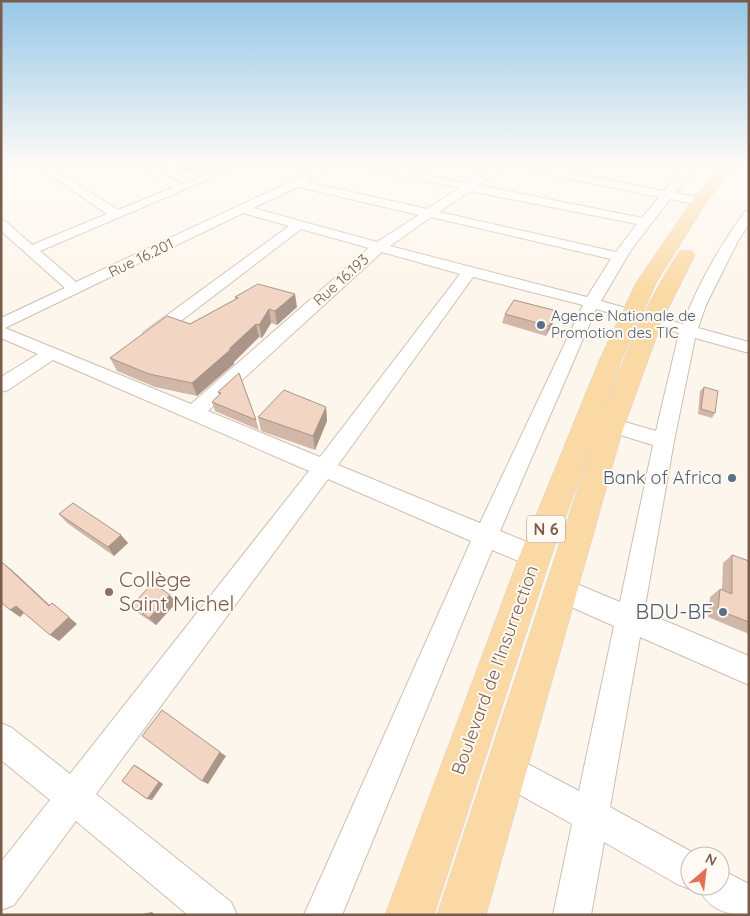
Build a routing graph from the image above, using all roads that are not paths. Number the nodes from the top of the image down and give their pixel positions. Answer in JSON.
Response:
{"nodes":[{"id":1,"x":106,"y":208,"type":"edge"},
{"id":2,"x":134,"y":208,"type":"edge"},
{"id":3,"x":405,"y":208,"type":"edge"},
{"id":4,"x":436,"y":208,"type":"edge"},
{"id":5,"x":572,"y":208,"type":"edge"},
{"id":6,"x":656,"y":208,"type":"edge"},
{"id":7,"x":695,"y":208,"type":"edge"},
{"id":8,"x":713,"y":208,"type":"edge"},
{"id":9,"x":242,"y":209,"type":"joint"},
{"id":10,"x":428,"y":213,"type":"junction"},
{"id":11,"x":749,"y":214,"type":"edge"},
{"id":12,"x":117,"y":215,"type":"junction"},
{"id":13,"x":645,"y":222,"type":"junction"},
{"id":14,"x":1,"y":224,"type":"edge"},
{"id":15,"x":298,"y":226,"type":"junction"},
{"id":16,"x":740,"y":242,"type":"edge"},
{"id":17,"x":379,"y":246,"type":"junction"},
{"id":18,"x":31,"y":250,"type":"junction"},
{"id":19,"x":620,"y":257,"type":"junction"},
{"id":20,"x":469,"y":272,"type":"junction"},
{"id":21,"x":76,"y":289,"type":"junction"},
{"id":22,"x":592,"y":303,"type":"junction"},
{"id":23,"x":641,"y":318,"type":"junction"},
{"id":24,"x":1,"y":324,"type":"edge"},
{"id":25,"x":1,"y":332,"type":"edge"},
{"id":26,"x":688,"y":332,"type":"junction"},
{"id":27,"x":139,"y":344,"type":"edge"},
{"id":28,"x":749,"y":348,"type":"edge"},
{"id":29,"x":52,"y":353,"type":"junction"},
{"id":30,"x":1,"y":386,"type":"edge"},
{"id":31,"x":195,"y":412,"type":"junction"},
{"id":32,"x":611,"y":425,"type":"junction"},
{"id":33,"x":664,"y":440,"type":"junction"},
{"id":34,"x":324,"y":468,"type":"junction"},
{"id":35,"x":485,"y":536,"type":"junction"},
{"id":36,"x":535,"y":557,"type":"junction"},
{"id":37,"x":560,"y":589,"type":"junction"},
{"id":38,"x":629,"y":619,"type":"junction"},
{"id":39,"x":749,"y":670,"type":"edge"},
{"id":40,"x":1,"y":739,"type":"edge"},
{"id":41,"x":505,"y":768,"type":"junction"},
{"id":42,"x":73,"y":797,"type":"junction"},
{"id":43,"x":592,"y":815,"type":"junction"},
{"id":44,"x":680,"y":865,"type":"edge"},
{"id":45,"x":1,"y":892,"type":"edge"},
{"id":46,"x":730,"y":894,"type":"edge"},
{"id":47,"x":749,"y":905,"type":"edge"},
{"id":48,"x":218,"y":915,"type":"edge"},
{"id":49,"x":323,"y":915,"type":"edge"},
{"id":50,"x":409,"y":915,"type":"edge"},
{"id":51,"x":461,"y":915,"type":"edge"},
{"id":52,"x":572,"y":915,"type":"edge"}],
"edges":[{"from":1,"to":12,"type":"street"},
{"from":2,"to":12,"type":"street"},
{"from":3,"to":10,"type":"street"},
{"from":4,"to":10,"type":"street","name":"Rue 16.193"},
{"from":5,"to":13,"type":"street"},
{"from":6,"to":13,"type":"street"},
{"from":7,"to":23,"type":"main road","name":"Boulevard de l'Insurrection","number":"N 6"},
{"from":8,"to":23,"type":"main road","name":"Boulevard de l'Insurrection","number":"N 6"},
{"from":9,"to":15,"type":"street"},
{"from":9,"to":21,"type":"street","name":"Rue 16.201"},
{"from":10,"to":17,"type":"street","name":"Rue 16.193"},
{"from":10,"to":19,"type":"street"},
{"from":11,"to":16,"type":"street"},
{"from":12,"to":18,"type":"street"},
{"from":13,"to":19,"type":"street"},
{"from":14,"to":18,"type":"street"},
{"from":15,"to":17,"type":"street"},
{"from":15,"to":27,"type":"street"},
{"from":16,"to":26,"type":"street"},
{"from":17,"to":20,"type":"street"},
{"from":17,"to":31,"type":"street","name":"Rue 16.193"},
{"from":18,"to":21,"type":"street"},
{"from":19,"to":22,"type":"street"},
{"from":20,"to":22,"type":"street"},
{"from":20,"to":34,"type":"street"},
{"from":21,"to":24,"type":"street","name":"Rue 16.201"},
{"from":22,"to":23,"type":"street"},
{"from":22,"to":35,"type":"street"},
{"from":23,"to":26,"type":"street"},
{"from":23,"to":32,"type":"main road","name":"Boulevard de l'Insurrection","number":"N 6"},
{"from":23,"to":36,"type":"main road","name":"Boulevard de l'Insurrection","number":"N 6"},
{"from":25,"to":29,"type":"street"},
{"from":26,"to":28,"type":"street"},
{"from":26,"to":33,"type":"street"},
{"from":29,"to":30,"type":"street"},
{"from":29,"to":31,"type":"street"},
{"from":31,"to":34,"type":"street"},
{"from":32,"to":33,"type":"street"},
{"from":32,"to":37,"type":"main road","name":"Boulevard de l'Insurrection","number":"N 6"},
{"from":33,"to":38,"type":"street"},
{"from":34,"to":35,"type":"street"},
{"from":34,"to":42,"type":"street"},
{"from":35,"to":36,"type":"street"},
{"from":35,"to":49,"type":"street"},
{"from":36,"to":50,"type":"main road","name":"Boulevard de l'Insurrection","number":"N 6"},
{"from":37,"to":38,"type":"street"},
{"from":37,"to":41,"type":"main road","name":"Boulevard de l'Insurrection","number":"N 6"},
{"from":38,"to":39,"type":"street"},
{"from":38,"to":43,"type":"street"},
{"from":40,"to":42,"type":"street"},
{"from":41,"to":43,"type":"street"},
{"from":41,"to":51,"type":"main road","name":"Boulevard de l'Insurrection","number":"N 6"},
{"from":42,"to":45,"type":"street"},
{"from":42,"to":48,"type":"street"},
{"from":43,"to":44,"type":"street"},
{"from":43,"to":52,"type":"street"},
{"from":46,"to":47,"type":"street"}]}
